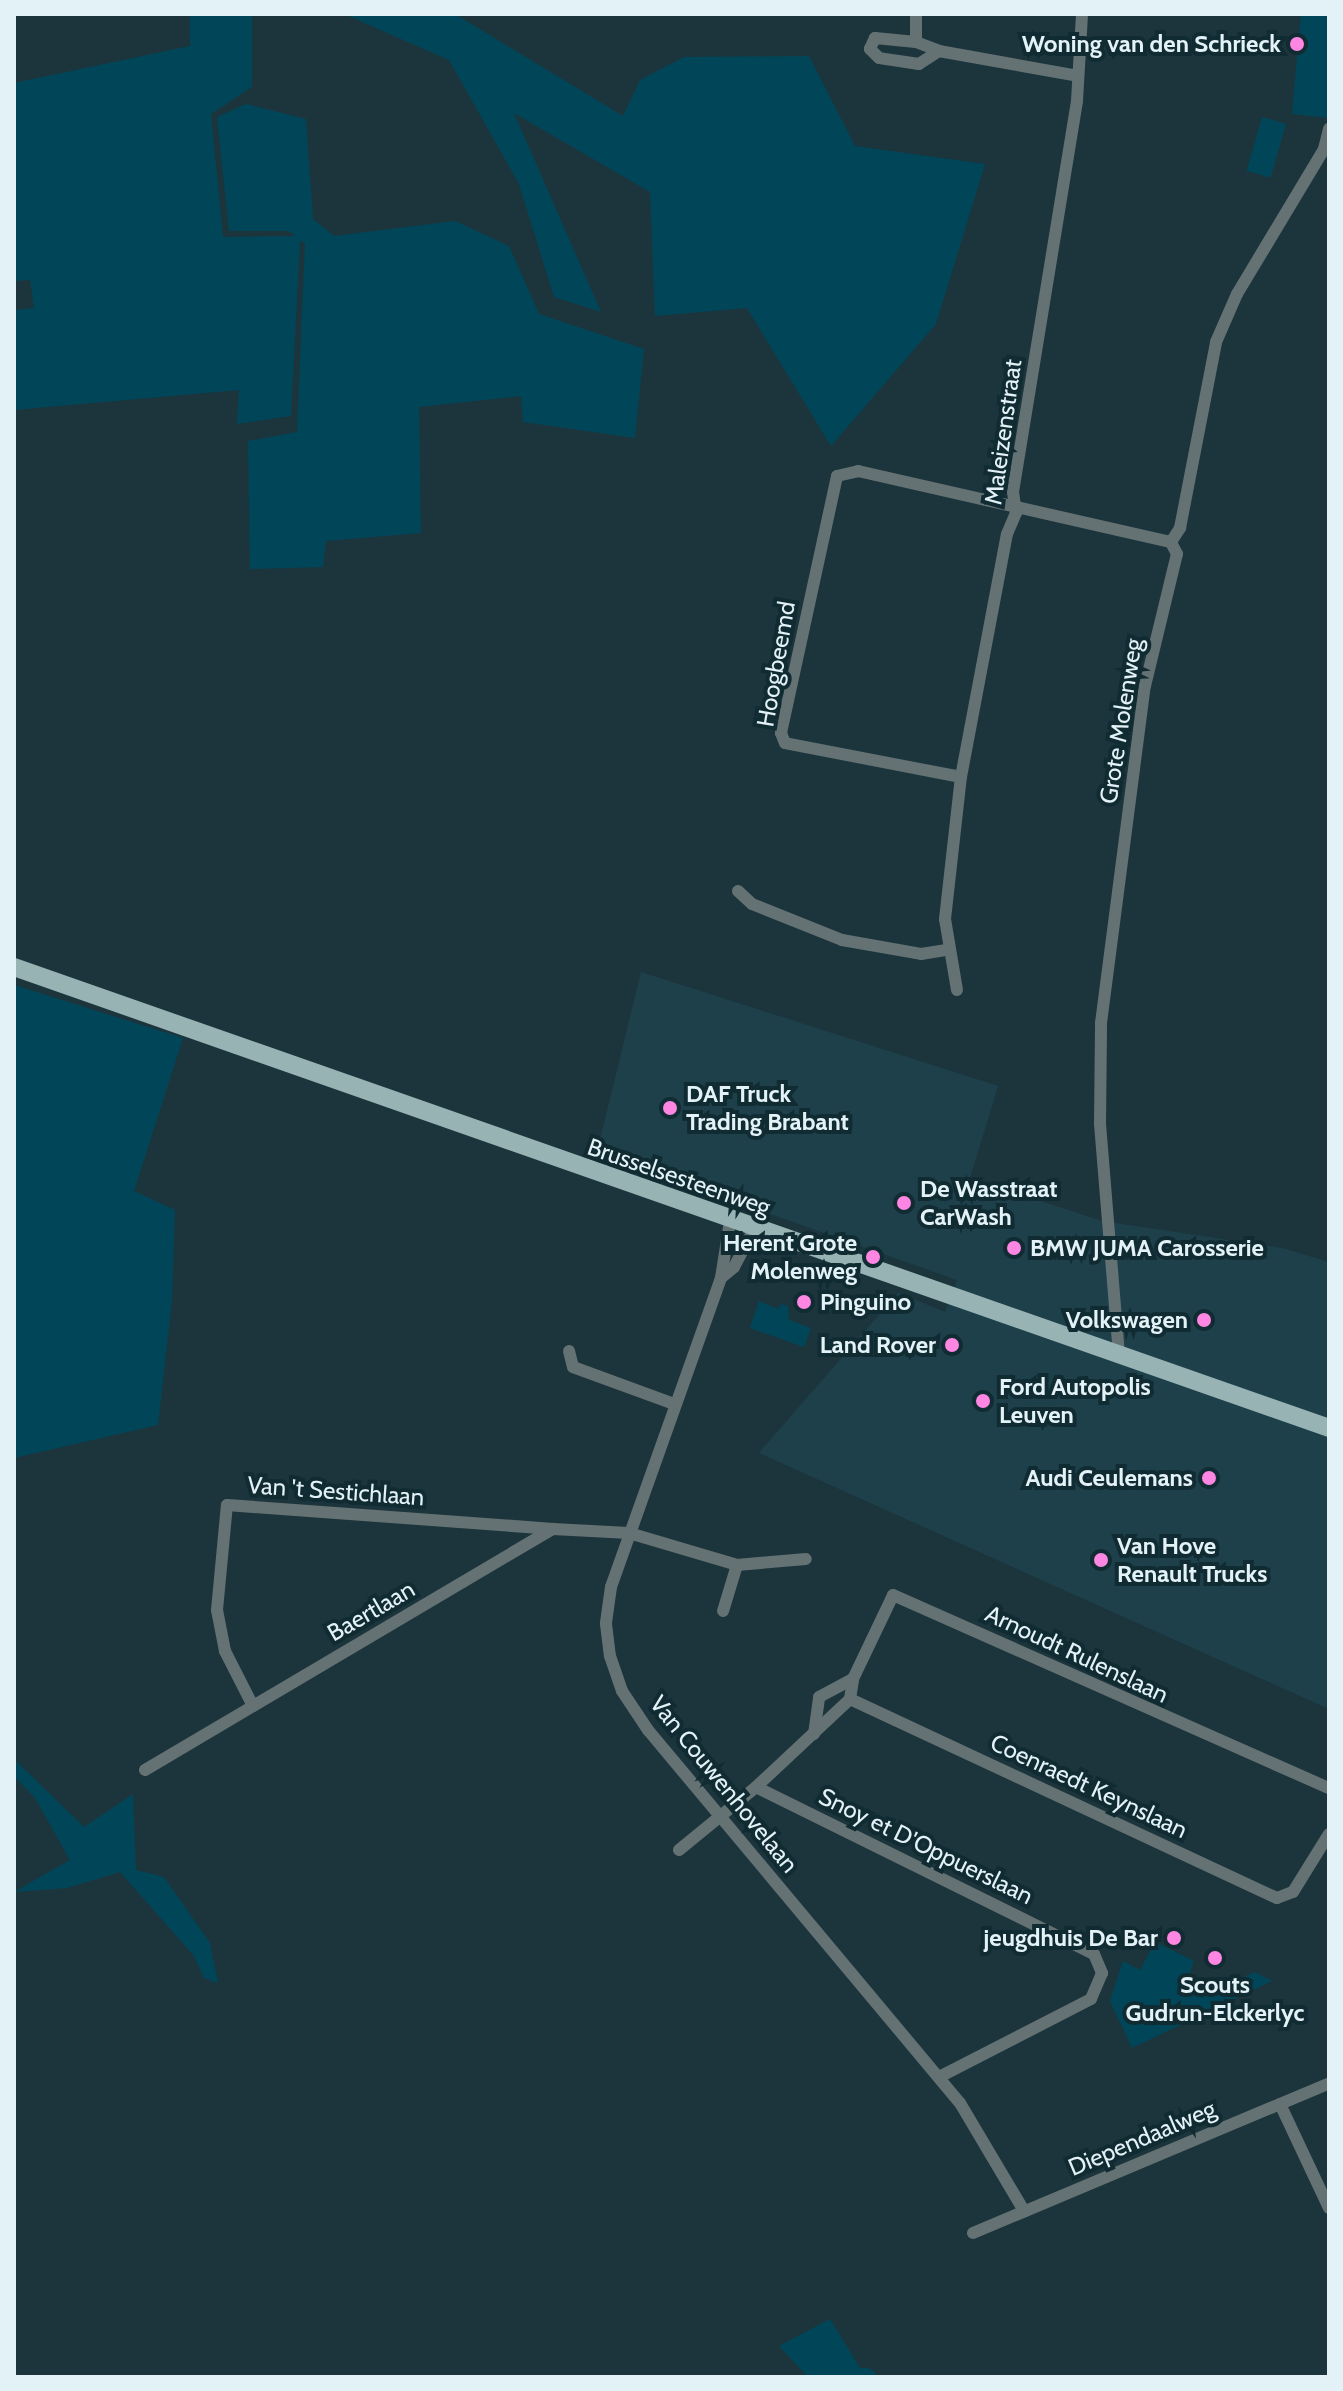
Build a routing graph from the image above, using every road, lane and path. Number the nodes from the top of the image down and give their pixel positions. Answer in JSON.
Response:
{"nodes":[{"id":1,"x":916,"y":14,"type":"edge"},
{"id":2,"x":1082,"y":14,"type":"edge"},
{"id":3,"x":916,"y":42,"type":"junction"},
{"id":4,"x":939,"y":51,"type":"junction"},
{"id":5,"x":1078,"y":76,"type":"junction"},
{"id":6,"x":1329,"y":129,"type":"edge"},
{"id":7,"x":1017,"y":507,"type":"junction"},
{"id":8,"x":1171,"y":542,"type":"junction"},
{"id":9,"x":961,"y":777,"type":"junction"},
{"id":10,"x":738,"y":891,"type":"dead end"},
{"id":11,"x":947,"y":950,"type":"junction"},
{"id":12,"x":14,"y":967,"type":"edge"},
{"id":13,"x":957,"y":990,"type":"dead end"},
{"id":14,"x":730,"y":1221,"type":"junction"},
{"id":15,"x":754,"y":1229,"type":"junction"},
{"id":16,"x":721,"y":1278,"type":"junction"},
{"id":17,"x":569,"y":1351,"type":"dead end"},
{"id":18,"x":1119,"y":1355,"type":"junction"},
{"id":19,"x":674,"y":1404,"type":"junction"},
{"id":20,"x":1329,"y":1428,"type":"edge"},
{"id":21,"x":553,"y":1529,"type":"junction"},
{"id":22,"x":629,"y":1533,"type":"junction"},
{"id":23,"x":806,"y":1559,"type":"dead end"},
{"id":24,"x":737,"y":1565,"type":"junction"},
{"id":25,"x":723,"y":1611,"type":"dead end"},
{"id":26,"x":853,"y":1679,"type":"junction"},
{"id":27,"x":850,"y":1699,"type":"junction"},
{"id":28,"x":253,"y":1706,"type":"junction"},
{"id":29,"x":814,"y":1734,"type":"junction"},
{"id":30,"x":145,"y":1770,"type":"dead end"},
{"id":31,"x":756,"y":1787,"type":"junction"},
{"id":32,"x":1329,"y":1788,"type":"edge"},
{"id":33,"x":720,"y":1816,"type":"junction"},
{"id":34,"x":1329,"y":1834,"type":"edge"},
{"id":35,"x":679,"y":1850,"type":"dead end"},
{"id":36,"x":939,"y":2077,"type":"junction"},
{"id":37,"x":1329,"y":2083,"type":"edge"},
{"id":38,"x":1280,"y":2104,"type":"junction"},
{"id":39,"x":1329,"y":2208,"type":"edge"},
{"id":40,"x":1024,"y":2211,"type":"junction"},
{"id":41,"x":973,"y":2233,"type":"dead end"}],
"edges":[{"from":1,"to":3,"type":"street"},
{"from":2,"to":5,"type":"street","name":"Maleizenstraat"},
{"from":3,"to":4,"type":"street"},
{"from":3,"to":4,"type":"street"},
{"from":4,"to":5,"type":"street"},
{"from":5,"to":7,"type":"street","name":"Maleizenstraat"},
{"from":6,"to":8,"type":"street","name":"Grote Molenweg"},
{"from":7,"to":8,"type":"street"},
{"from":7,"to":9,"type":"street","name":"Maleizenstraat"},
{"from":7,"to":9,"type":"street","name":"Hoogbeemd"},
{"from":8,"to":18,"type":"street","name":"Grote Molenweg"},
{"from":9,"to":11,"type":"street","name":"Maleizenstraat"},
{"from":10,"to":11,"type":"street"},
{"from":11,"to":13,"type":"street","name":"Maleizenstraat"},
{"from":12,"to":14,"type":"main road","name":"Brusselsesteenweg"},
{"from":14,"to":15,"type":"main road","name":"Brusselsesteenweg"},
{"from":14,"to":16,"type":"street","name":"Van Couwenhovelaan"},
{"from":15,"to":16,"type":"street","name":"Van Couwenhovelaan"},
{"from":15,"to":18,"type":"main road","name":"Brusselsesteenweg"},
{"from":16,"to":19,"type":"street","name":"Van Couwenhovelaan"},
{"from":17,"to":19,"type":"street"},
{"from":18,"to":20,"type":"main road","name":"Brusselsesteenweg"},
{"from":19,"to":22,"type":"street","name":"Van Couwenhovelaan"},
{"from":21,"to":22,"type":"street"},
{"from":21,"to":28,"type":"street","name":"Baertlaan"},
{"from":21,"to":28,"type":"street","name":"Van 't Sestichlaan"},
{"from":22,"to":24,"type":"street"},
{"from":22,"to":33,"type":"street","name":"Van Couwenhovelaan"},
{"from":23,"to":24,"type":"street"},
{"from":24,"to":25,"type":"street"},
{"from":26,"to":27,"type":"street","name":"Arnoudt Rulenslaan"},
{"from":26,"to":29,"type":"street"},
{"from":26,"to":32,"type":"street","name":"Arnoudt Rulenslaan"},
{"from":27,"to":29,"type":"street"},
{"from":27,"to":34,"type":"street","name":"Coenraedt Keynslaan"},
{"from":28,"to":30,"type":"street","name":"Baertlaan"},
{"from":29,"to":31,"type":"street"},
{"from":31,"to":33,"type":"street"},
{"from":31,"to":36,"type":"street","name":"Snoy et D'Oppuerslaan"},
{"from":33,"to":35,"type":"street"},
{"from":33,"to":36,"type":"street","name":"Van Couwenhovelaan"},
{"from":36,"to":40,"type":"street","name":"Van Couwenhovelaan"},
{"from":37,"to":38,"type":"street","name":"Diependaalweg"},
{"from":38,"to":39,"type":"street"},
{"from":38,"to":40,"type":"street","name":"Diependaalweg"},
{"from":40,"to":41,"type":"street","name":"Diependaalweg"}]}
